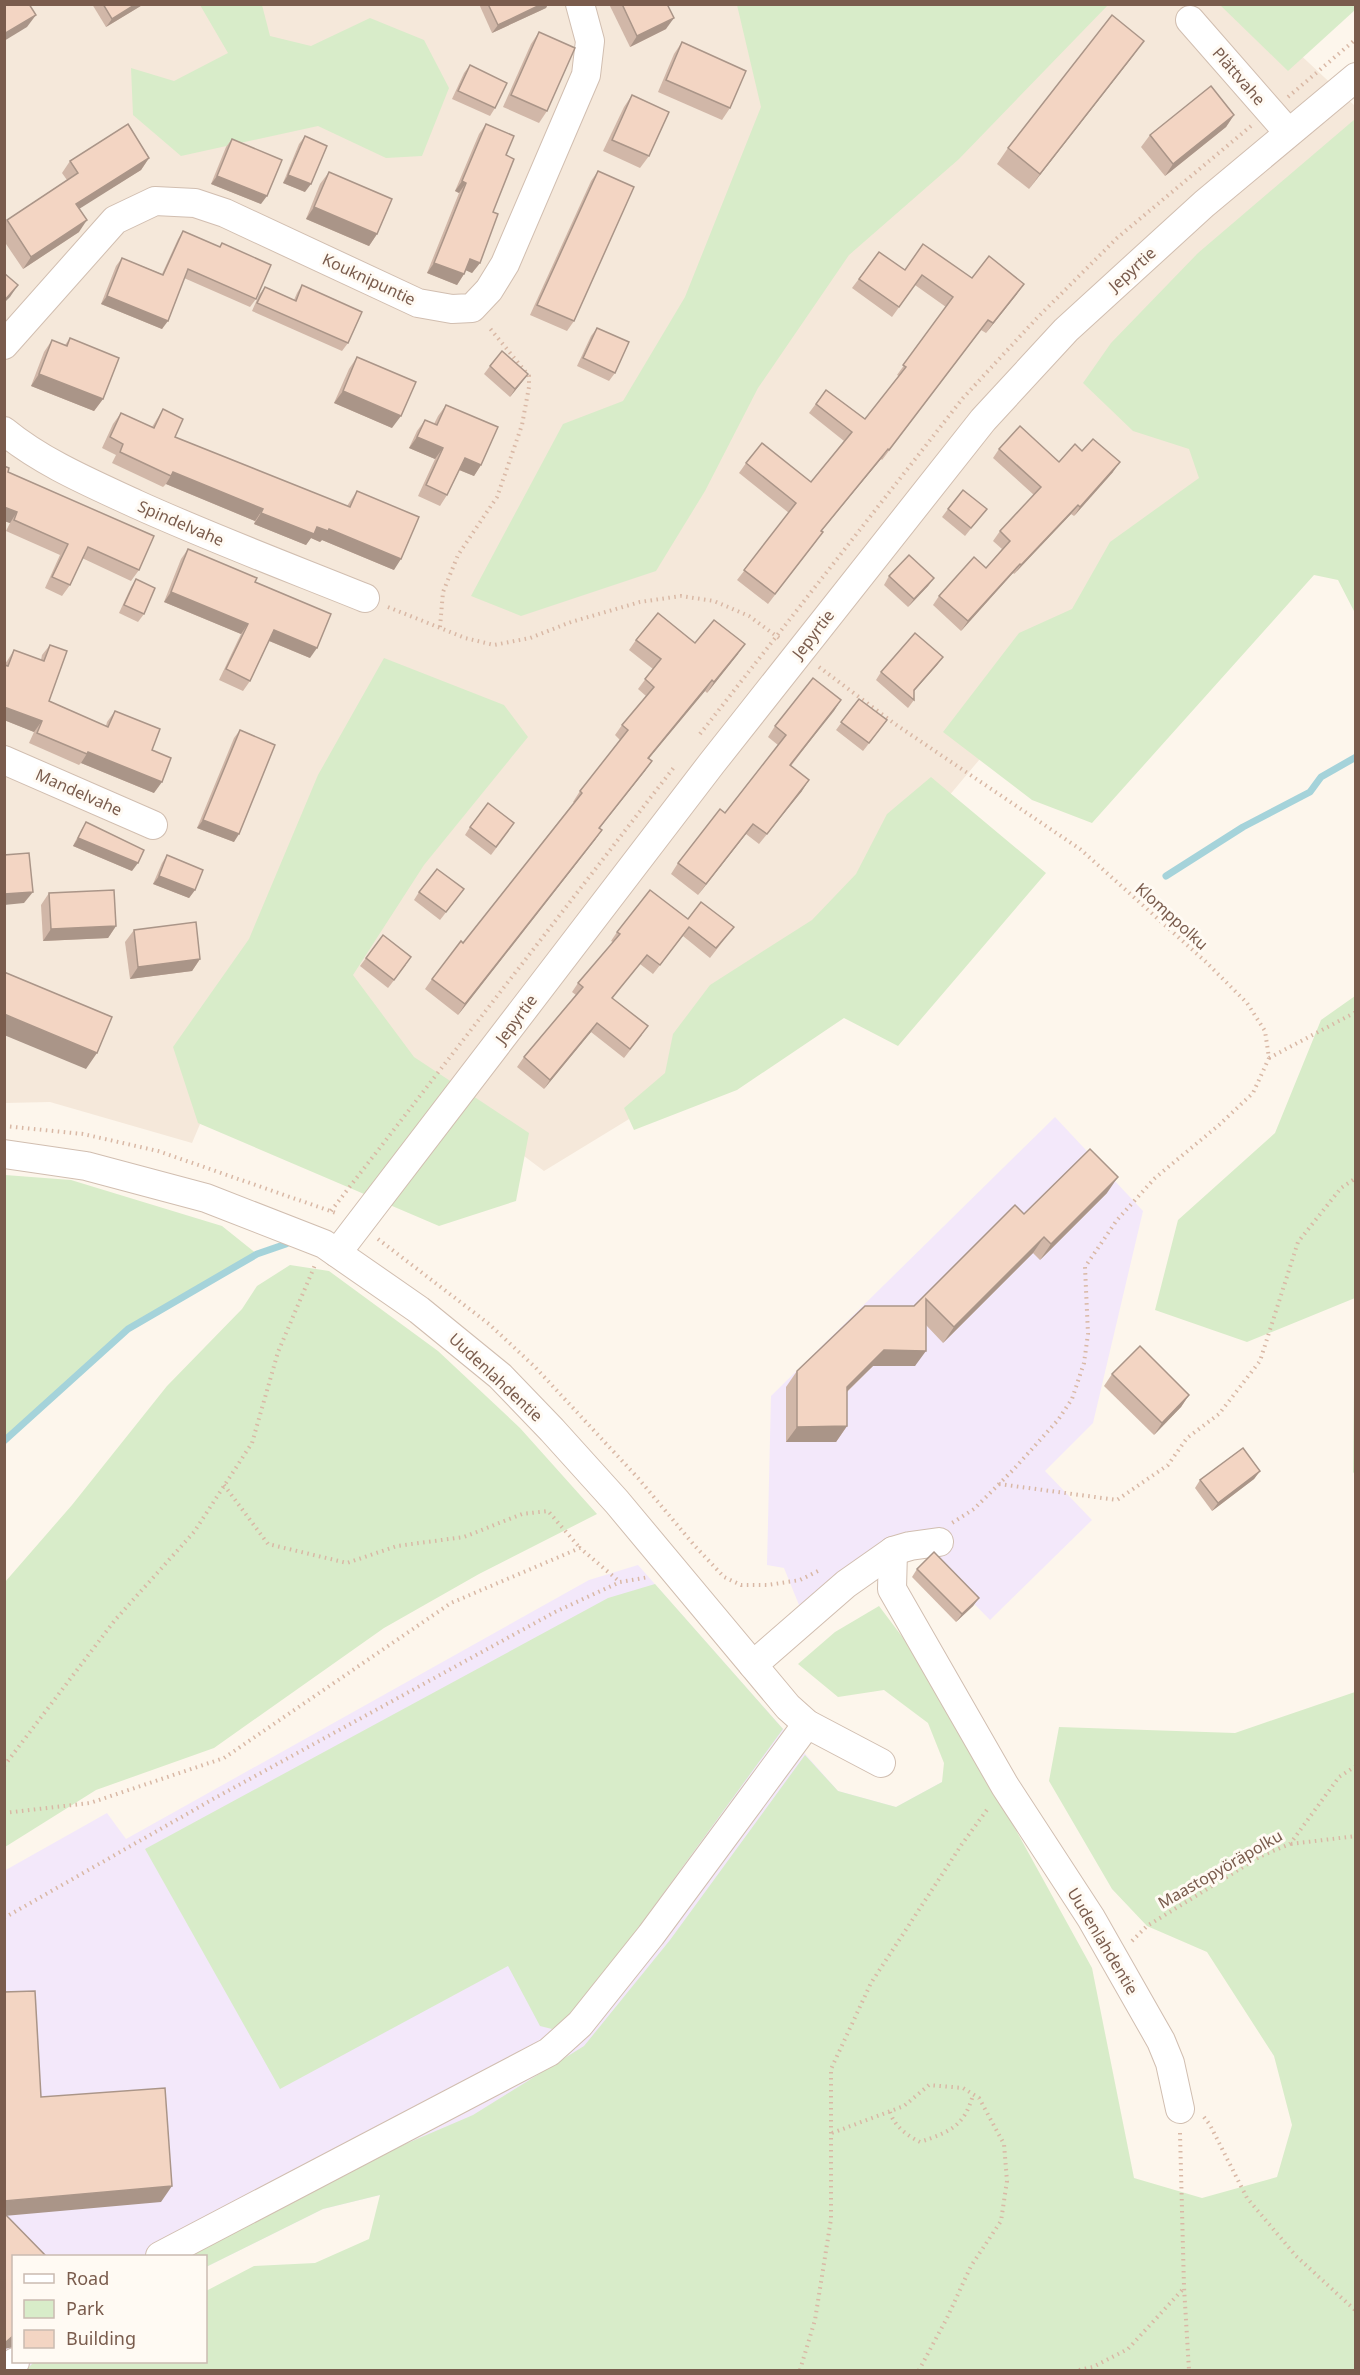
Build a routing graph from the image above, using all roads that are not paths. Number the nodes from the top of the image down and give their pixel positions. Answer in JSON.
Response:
{"nodes":[{"id":1,"x":580,"y":4,"type":"edge"},
{"id":2,"x":1191,"y":20,"type":"dead end"},
{"id":3,"x":1356,"y":76,"type":"edge"},
{"id":4,"x":1288,"y":132,"type":"junction"},
{"id":5,"x":4,"y":345,"type":"edge"},
{"id":6,"x":4,"y":431,"type":"edge"},
{"id":7,"x":365,"y":598,"type":"road end"},
{"id":8,"x":4,"y":760,"type":"edge"},
{"id":9,"x":153,"y":825,"type":"dead end"},
{"id":10,"x":4,"y":1154,"type":"edge"},
{"id":11,"x":330,"y":1248,"type":"junction"},
{"id":12,"x":943,"y":1533,"type":"road end"},
{"id":13,"x":893,"y":1551,"type":"junction"},
{"id":14,"x":753,"y":1665,"type":"junction"},
{"id":15,"x":807,"y":1724,"type":"junction"},
{"id":16,"x":881,"y":1763,"type":"dead end"},
{"id":17,"x":1192,"y":2113,"type":"road end"},
{"id":18,"x":162,"y":2255,"type":"edge"}],
"edges":[{"from":1,"to":5,"type":"street","name":"Kouknipuntie"},
{"from":2,"to":4,"type":"street","name":"Plättvahe"},
{"from":3,"to":4,"type":"street","name":"Jepyrtie"},
{"from":4,"to":11,"type":"street","name":"Jepyrtie"},
{"from":6,"to":7,"type":"street","name":"Spindelvahe"},
{"from":8,"to":9,"type":"street","name":"Mandelvahe"},
{"from":10,"to":11,"type":"street","name":"Uudenlahdentie"},
{"from":11,"to":14,"type":"street","name":"Uudenlahdentie"},
{"from":12,"to":13,"type":"street"},
{"from":13,"to":14,"type":"street"},
{"from":13,"to":17,"type":"street","name":"Uudenlahdentie"},
{"from":14,"to":15,"type":"street","name":"Uudenlahdentie"},
{"from":15,"to":16,"type":"street","name":"Uudenlahdentie"},
{"from":15,"to":18,"type":"street"}]}
